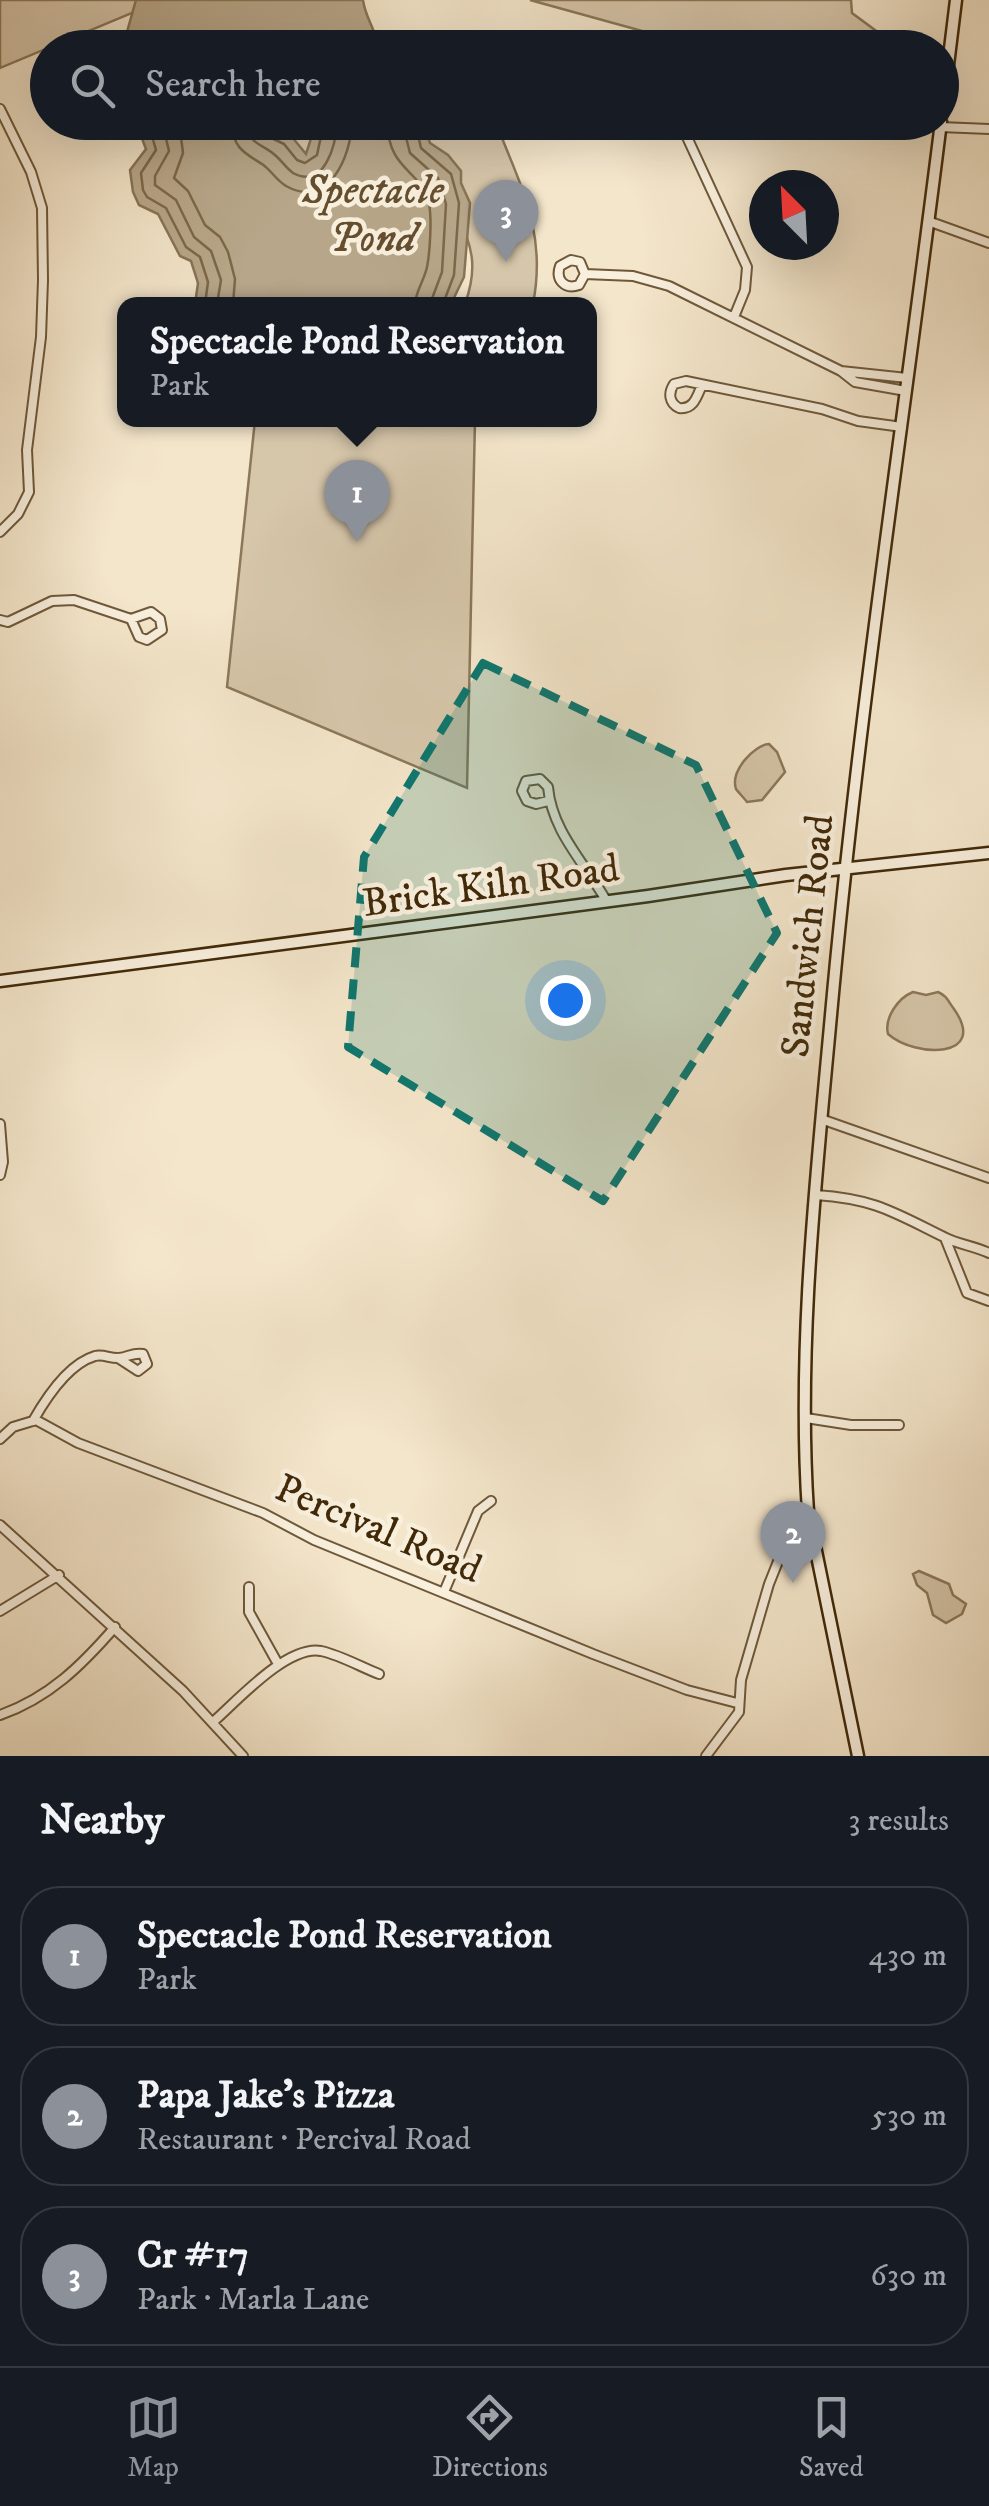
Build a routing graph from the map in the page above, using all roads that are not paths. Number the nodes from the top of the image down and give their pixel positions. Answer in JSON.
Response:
{"nodes":[{"id":1,"x":956,"y":0,"type":"edge"},
{"id":2,"x":952,"y":30,"type":"edge"},
{"id":3,"x":0,"y":109,"type":"edge"},
{"id":4,"x":959,"y":124,"type":"edge"},
{"id":5,"x":989,"y":129,"type":"edge"},
{"id":6,"x":688,"y":140,"type":"edge"},
{"id":7,"x":939,"y":140,"type":"edge"},
{"id":8,"x":928,"y":221,"type":"junction"},
{"id":9,"x":989,"y":243,"type":"edge"},
{"id":10,"x":586,"y":274,"type":"dead end"},
{"id":11,"x":734,"y":317,"type":"junction"},
{"id":12,"x":702,"y":384,"type":"junction"},
{"id":13,"x":906,"y":384,"type":"junction"},
{"id":14,"x":902,"y":426,"type":"junction"},
{"id":15,"x":0,"y":532,"type":"edge"},
{"id":16,"x":131,"y":619,"type":"dead end"},
{"id":17,"x":0,"y":620,"type":"edge"},
{"id":18,"x":548,"y":800,"type":"dead end"},
{"id":19,"x":989,"y":853,"type":"edge"},
{"id":20,"x":845,"y":870,"type":"junction"},
{"id":21,"x":607,"y":902,"type":"junction"},
{"id":22,"x":0,"y":981,"type":"edge"},
{"id":23,"x":821,"y":1119,"type":"junction"},
{"id":24,"x":0,"y":1124,"type":"edge"},
{"id":25,"x":0,"y":1175,"type":"edge"},
{"id":26,"x":989,"y":1178,"type":"edge"},
{"id":27,"x":816,"y":1195,"type":"junction"},
{"id":28,"x":944,"y":1238,"type":"junction"},
{"id":29,"x":989,"y":1252,"type":"edge"},
{"id":30,"x":989,"y":1302,"type":"edge"},
{"id":31,"x":118,"y":1358,"type":"dead end"},
{"id":32,"x":806,"y":1418,"type":"junction"},
{"id":33,"x":33,"y":1421,"type":"junction"},
{"id":34,"x":899,"y":1424,"type":"dead end"},
{"id":35,"x":0,"y":1439,"type":"edge"},
{"id":36,"x":491,"y":1501,"type":"dead end"},
{"id":37,"x":808,"y":1512,"type":"junction"},
{"id":38,"x":0,"y":1524,"type":"edge"},
{"id":39,"x":59,"y":1576,"type":"junction"},
{"id":40,"x":250,"y":1587,"type":"dead end"},
{"id":41,"x":444,"y":1592,"type":"junction"},
{"id":42,"x":0,"y":1611,"type":"edge"},
{"id":43,"x":115,"y":1626,"type":"junction"},
{"id":44,"x":278,"y":1664,"type":"junction"},
{"id":45,"x":379,"y":1674,"type":"dead end"},
{"id":46,"x":738,"y":1703,"type":"junction"},
{"id":47,"x":0,"y":1715,"type":"edge"},
{"id":48,"x":213,"y":1722,"type":"junction"},
{"id":49,"x":243,"y":1756,"type":"edge"},
{"id":50,"x":706,"y":1756,"type":"edge"},
{"id":51,"x":858,"y":1756,"type":"edge"}],
"edges":[{"from":1,"to":2,"type":"main road","name":"Sandwich Road"},
{"from":3,"to":15,"type":"street"},
{"from":4,"to":5,"type":"street"},
{"from":6,"to":11,"type":"street"},
{"from":7,"to":8,"type":"main road","name":"Sandwich Road"},
{"from":8,"to":9,"type":"street"},
{"from":8,"to":13,"type":"main road","name":"Sandwich Road"},
{"from":10,"to":11,"type":"street"},
{"from":11,"to":13,"type":"street"},
{"from":12,"to":12,"type":"street"},
{"from":12,"to":14,"type":"street"},
{"from":13,"to":14,"type":"main road","name":"Sandwich Road"},
{"from":14,"to":20,"type":"main road","name":"Sandwich Road"},
{"from":16,"to":17,"type":"street"},
{"from":18,"to":21,"type":"street"},
{"from":19,"to":20,"type":"main road","name":"Brick Kiln Road"},
{"from":20,"to":21,"type":"main road","name":"Brick Kiln Road"},
{"from":20,"to":23,"type":"main road","name":"Sandwich Road"},
{"from":21,"to":22,"type":"main road","name":"Brick Kiln Road"},
{"from":23,"to":26,"type":"street"},
{"from":23,"to":27,"type":"main road","name":"Sandwich Road"},
{"from":24,"to":25,"type":"street"},
{"from":27,"to":28,"type":"street"},
{"from":27,"to":32,"type":"main road","name":"Sandwich Road"},
{"from":28,"to":29,"type":"street"},
{"from":28,"to":30,"type":"street"},
{"from":31,"to":33,"type":"street"},
{"from":32,"to":34,"type":"street"},
{"from":32,"to":37,"type":"main road","name":"Sandwich Road"},
{"from":33,"to":35,"type":"street"},
{"from":33,"to":41,"type":"street","name":"Percival Road"},
{"from":36,"to":41,"type":"street"},
{"from":37,"to":46,"type":"street"},
{"from":37,"to":51,"type":"main road","name":"Sandwich Road"},
{"from":38,"to":39,"type":"street"},
{"from":39,"to":42,"type":"street"},
{"from":39,"to":43,"type":"street"},
{"from":40,"to":44,"type":"street"},
{"from":41,"to":46,"type":"street","name":"Percival Road"},
{"from":43,"to":47,"type":"street"},
{"from":43,"to":48,"type":"street"},
{"from":44,"to":45,"type":"street"},
{"from":44,"to":48,"type":"street"},
{"from":46,"to":50,"type":"street"},
{"from":48,"to":49,"type":"street"}]}
